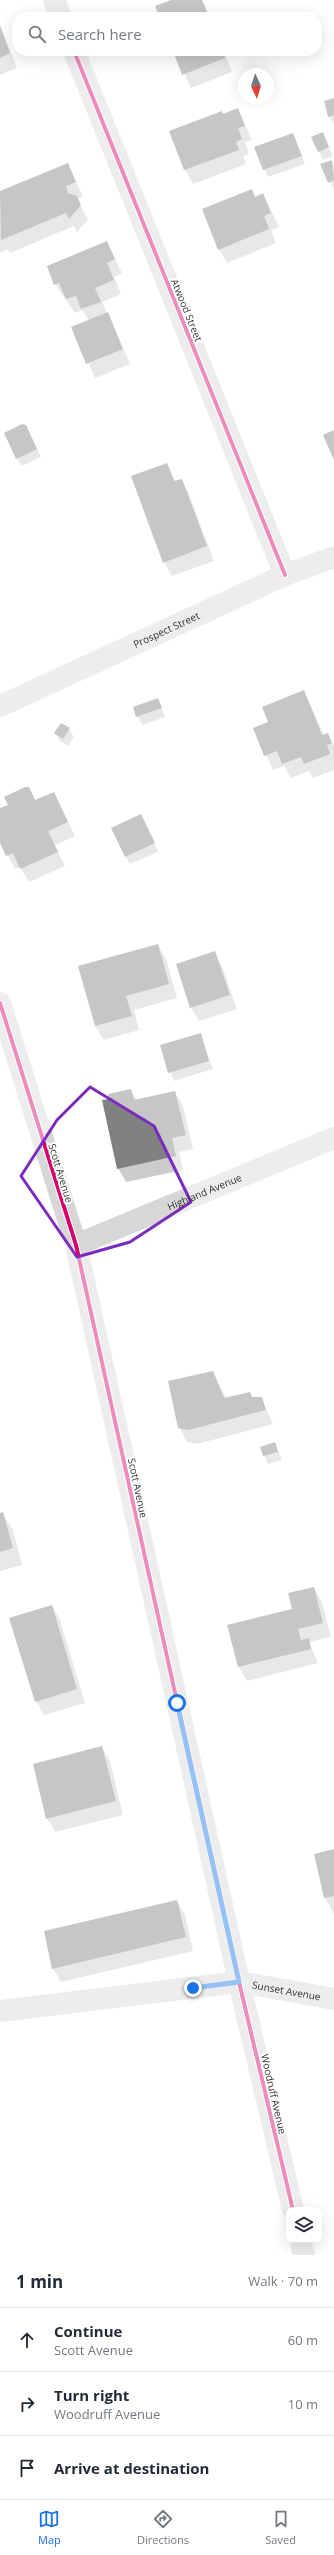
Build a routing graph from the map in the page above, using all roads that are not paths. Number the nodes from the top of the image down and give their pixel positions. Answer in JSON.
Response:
{"nodes":[{"id":1,"x":54,"y":0,"type":"edge"},
{"id":2,"x":59,"y":12,"type":"edge"},
{"id":3,"x":76,"y":56,"type":"edge"},
{"id":4,"x":334,"y":557,"type":"edge"},
{"id":5,"x":285,"y":575,"type":"junction"},
{"id":6,"x":0,"y":706,"type":"edge"},
{"id":7,"x":0,"y":1003,"type":"edge"},
{"id":8,"x":334,"y":1138,"type":"edge"},
{"id":9,"x":76,"y":1245,"type":"junction"},
{"id":10,"x":239,"y":1982,"type":"junction"},
{"id":11,"x":334,"y":1999,"type":"edge"},
{"id":12,"x":0,"y":2011,"type":"edge"},
{"id":13,"x":292,"y":2207,"type":"edge"},
{"id":14,"x":301,"y":2243,"type":"edge"},
{"id":15,"x":304,"y":2255,"type":"edge"}],
"edges":[{"from":1,"to":2,"type":"street"},
{"from":3,"to":5,"type":"street","name":"Atwood Street"},
{"from":4,"to":5,"type":"street","name":"Prospect Street"},
{"from":5,"to":6,"type":"street","name":"Prospect Street"},
{"from":7,"to":9,"type":"street","name":"Scott Avenue"},
{"from":8,"to":9,"type":"street","name":"Highland Avenue"},
{"from":9,"to":10,"type":"street","name":"Scott Avenue"},
{"from":10,"to":11,"type":"street","name":"Sunset Avenue"},
{"from":10,"to":12,"type":"street"},
{"from":10,"to":13,"type":"street","name":"Woodruff Avenue"},
{"from":14,"to":15,"type":"street"}]}
